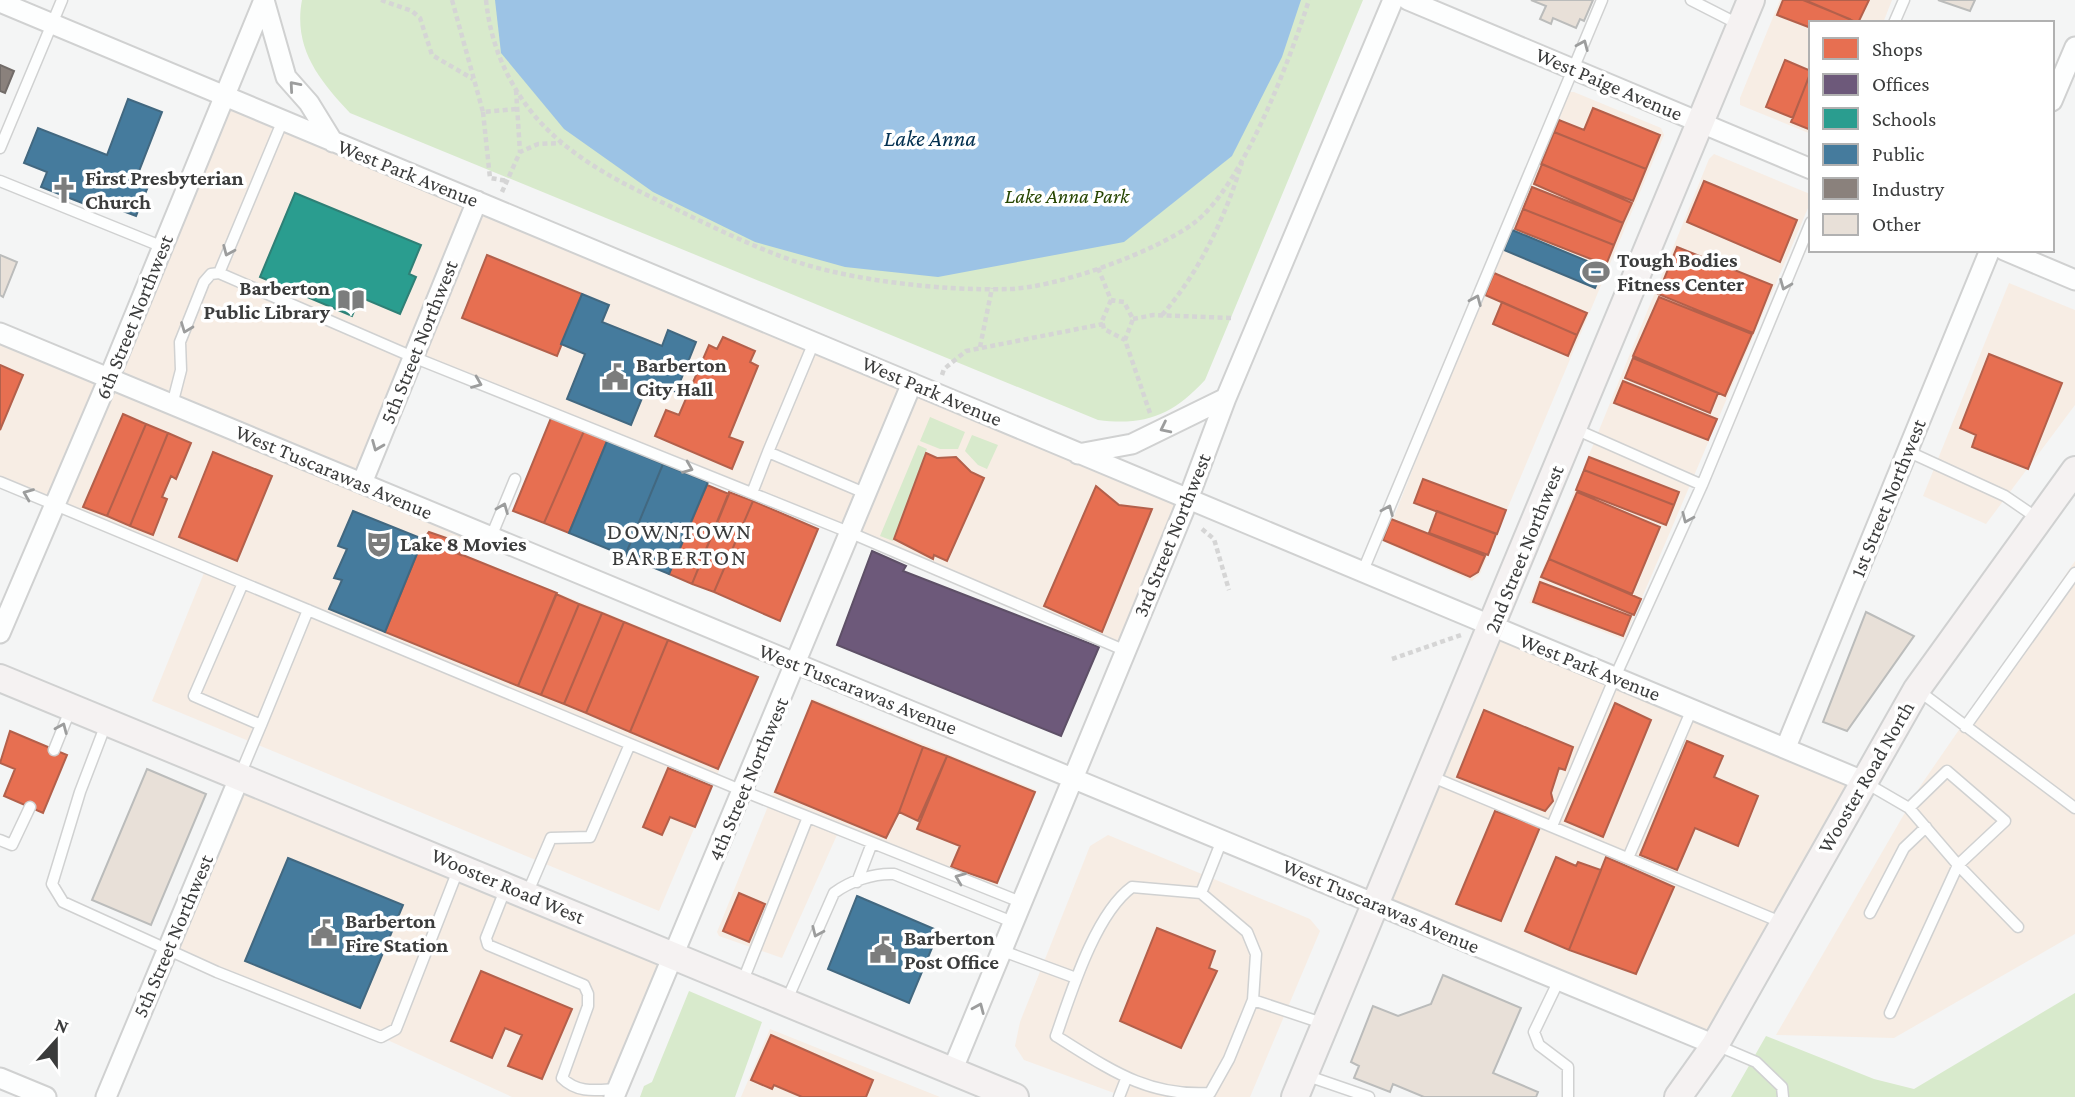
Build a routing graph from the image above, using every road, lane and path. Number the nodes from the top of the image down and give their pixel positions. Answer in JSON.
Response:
{"nodes":[{"id":1,"x":62,"y":0,"type":"edge"},
{"id":2,"x":264,"y":0,"type":"edge"},
{"id":3,"x":381,"y":0,"type":"edge"},
{"id":4,"x":452,"y":0,"type":"edge"},
{"id":5,"x":486,"y":0,"type":"edge"},
{"id":6,"x":1308,"y":0,"type":"edge"},
{"id":7,"x":1393,"y":0,"type":"edge"},
{"id":8,"x":1408,"y":0,"type":"edge"},
{"id":9,"x":1602,"y":0,"type":"edge"},
{"id":10,"x":1691,"y":0,"type":"edge"},
{"id":11,"x":1751,"y":0,"type":"edge"},
{"id":12,"x":1904,"y":0,"type":"edge"},
{"id":13,"x":0,"y":2,"type":"edge"},
{"id":14,"x":1896,"y":21,"type":"edge"},
{"id":15,"x":52,"y":24,"type":"junction"},
{"id":16,"x":1741,"y":25,"type":"junction"},
{"id":17,"x":2075,"y":47,"type":"edge"},
{"id":18,"x":1573,"y":69,"type":"junction"},
{"id":19,"x":473,"y":79,"type":"junction"},
{"id":20,"x":516,"y":89,"type":"junction"},
{"id":21,"x":223,"y":95,"type":"junction"},
{"id":22,"x":2054,"y":96,"type":"edge"},
{"id":23,"x":516,"y":109,"type":"junction"},
{"id":24,"x":483,"y":112,"type":"junction"},
{"id":25,"x":282,"y":120,"type":"junction"},
{"id":26,"x":1700,"y":122,"type":"junction"},
{"id":27,"x":333,"y":142,"type":"junction"},
{"id":28,"x":562,"y":143,"type":"junction"},
{"id":29,"x":1247,"y":146,"type":"junction"},
{"id":30,"x":0,"y":148,"type":"edge"},
{"id":31,"x":520,"y":152,"type":"junction"},
{"id":32,"x":1809,"y":168,"type":"edge"},
{"id":33,"x":0,"y":181,"type":"edge"},
{"id":34,"x":508,"y":181,"type":"junction"},
{"id":35,"x":486,"y":205,"type":"junction"},
{"id":36,"x":1809,"y":227,"type":"edge"},
{"id":37,"x":163,"y":247,"type":"junction"},
{"id":38,"x":1989,"y":252,"type":"edge"},
{"id":39,"x":2009,"y":252,"type":"edge"},
{"id":40,"x":1098,"y":268,"type":"junction"},
{"id":41,"x":219,"y":273,"type":"junction"},
{"id":42,"x":2075,"y":280,"type":"edge"},
{"id":43,"x":992,"y":288,"type":"junction"},
{"id":44,"x":1111,"y":300,"type":"junction"},
{"id":45,"x":1162,"y":315,"type":"junction"},
{"id":46,"x":1133,"y":318,"type":"junction"},
{"id":47,"x":1232,"y":318,"type":"dead end"},
{"id":48,"x":1103,"y":324,"type":"junction"},
{"id":49,"x":0,"y":332,"type":"edge"},
{"id":50,"x":1125,"y":340,"type":"junction"},
{"id":51,"x":814,"y":341,"type":"junction"},
{"id":52,"x":980,"y":348,"type":"junction"},
{"id":53,"x":413,"y":357,"type":"junction"},
{"id":54,"x":109,"y":378,"type":"junction"},
{"id":55,"x":912,"y":383,"type":"junction"},
{"id":56,"x":935,"y":393,"type":"junction"},
{"id":57,"x":1226,"y":398,"type":"junction"},
{"id":58,"x":172,"y":405,"type":"junction"},
{"id":59,"x":1152,"y":418,"type":"dead end"},
{"id":60,"x":1573,"y":428,"type":"junction"},
{"id":61,"x":768,"y":452,"type":"junction"},
{"id":62,"x":1907,"y":452,"type":"junction"},
{"id":63,"x":1078,"y":454,"type":"junction"},
{"id":64,"x":2075,"y":470,"type":"edge"},
{"id":65,"x":515,"y":479,"type":"dead end"},
{"id":66,"x":0,"y":482,"type":"edge"},
{"id":67,"x":362,"y":484,"type":"junction"},
{"id":68,"x":1702,"y":485,"type":"junction"},
{"id":69,"x":751,"y":494,"type":"junction"},
{"id":70,"x":867,"y":494,"type":"junction"},
{"id":71,"x":55,"y":505,"type":"junction"},
{"id":72,"x":1184,"y":510,"type":"junction"},
{"id":73,"x":2039,"y":520,"type":"junction"},
{"id":74,"x":851,"y":533,"type":"junction"},
{"id":75,"x":491,"y":537,"type":"junction"},
{"id":76,"x":1362,"y":573,"type":"junction"},
{"id":77,"x":2075,"y":573,"type":"edge"},
{"id":78,"x":243,"y":583,"type":"junction"},
{"id":79,"x":1229,"y":590,"type":"dead end"},
{"id":80,"x":308,"y":610,"type":"junction"},
{"id":81,"x":0,"y":633,"type":"edge"},
{"id":82,"x":1488,"y":636,"type":"junction"},
{"id":83,"x":1126,"y":651,"type":"junction"},
{"id":84,"x":1392,"y":659,"type":"dead end"},
{"id":85,"x":797,"y":664,"type":"junction"},
{"id":86,"x":1615,"y":677,"type":"junction"},
{"id":87,"x":0,"y":678,"type":"edge"},
{"id":88,"x":1917,"y":689,"type":"junction"},
{"id":89,"x":72,"y":707,"type":"junction"},
{"id":90,"x":1692,"y":709,"type":"junction"},
{"id":91,"x":107,"y":721,"type":"junction"},
{"id":92,"x":261,"y":725,"type":"junction"},
{"id":93,"x":1965,"y":727,"type":"junction"},
{"id":94,"x":630,"y":744,"type":"junction"},
{"id":95,"x":1786,"y":747,"type":"junction"},
{"id":96,"x":54,"y":750,"type":"dead end"},
{"id":97,"x":240,"y":776,"type":"junction"},
{"id":98,"x":1074,"y":776,"type":"junction"},
{"id":99,"x":1430,"y":776,"type":"junction"},
{"id":100,"x":1863,"y":781,"type":"junction"},
{"id":101,"x":743,"y":791,"type":"junction"},
{"id":102,"x":30,"y":807,"type":"dead end"},
{"id":103,"x":1909,"y":808,"type":"junction"},
{"id":104,"x":2075,"y":808,"type":"edge"},
{"id":105,"x":808,"y":817,"type":"junction"},
{"id":106,"x":1552,"y":826,"type":"junction"},
{"id":107,"x":1926,"y":827,"type":"junction"},
{"id":108,"x":1223,"y":839,"type":"junction"},
{"id":109,"x":0,"y":840,"type":"edge"},
{"id":110,"x":872,"y":843,"type":"junction"},
{"id":111,"x":1629,"y":858,"type":"junction"},
{"id":112,"x":1958,"y":865,"type":"junction"},
{"id":113,"x":459,"y":866,"type":"junction"},
{"id":114,"x":857,"y":882,"type":"junction"},
{"id":115,"x":517,"y":890,"type":"junction"},
{"id":116,"x":1201,"y":892,"type":"junction"},
{"id":117,"x":1024,"y":903,"type":"junction"},
{"id":118,"x":1377,"y":905,"type":"junction"},
{"id":119,"x":1870,"y":913,"type":"dead end"},
{"id":120,"x":1015,"y":923,"type":"junction"},
{"id":121,"x":1784,"y":923,"type":"junction"},
{"id":122,"x":2018,"y":927,"type":"dead end"},
{"id":123,"x":168,"y":949,"type":"junction"},
{"id":124,"x":1003,"y":951,"type":"junction"},
{"id":125,"x":673,"y":955,"type":"junction"},
{"id":126,"x":1076,"y":978,"type":"junction"},
{"id":127,"x":1559,"y":980,"type":"junction"},
{"id":128,"x":741,"y":983,"type":"junction"},
{"id":129,"x":1253,"y":1000,"type":"junction"},
{"id":130,"x":786,"y":1002,"type":"junction"},
{"id":131,"x":1890,"y":1013,"type":"dead end"},
{"id":132,"x":1326,"y":1024,"type":"junction"},
{"id":133,"x":1715,"y":1045,"type":"junction"},
{"id":134,"x":952,"y":1071,"type":"junction"},
{"id":135,"x":0,"y":1078,"type":"edge"},
{"id":136,"x":1126,"y":1079,"type":"junction"},
{"id":137,"x":1300,"y":1086,"type":"edge"},
{"id":138,"x":616,"y":1093,"type":"edge"},
{"id":139,"x":46,"y":1097,"type":"edge"},
{"id":140,"x":106,"y":1097,"type":"edge"},
{"id":141,"x":1015,"y":1097,"type":"edge"},
{"id":142,"x":1119,"y":1097,"type":"edge"},
{"id":143,"x":1369,"y":1097,"type":"edge"},
{"id":144,"x":1568,"y":1097,"type":"edge"},
{"id":145,"x":1678,"y":1097,"type":"edge"},
{"id":146,"x":1783,"y":1097,"type":"edge"}],
"edges":[{"from":1,"to":15,"type":"lane"},
{"from":2,"to":21,"type":"street","name":"6th Street Northwest"},
{"from":27,"to":2,"type":"street","one_way":true},
{"from":3,"to":19,"type":"path"},
{"from":4,"to":19,"type":"path"},
{"from":5,"to":20,"type":"path"},
{"from":6,"to":29,"type":"path"},
{"from":7,"to":57,"type":"street","name":"3rd Street Northwest"},
{"from":8,"to":18,"type":"street","name":"West Paige Avenue"},
{"from":18,"to":9,"type":"lane","one_way":true},
{"from":10,"to":16,"type":"lane"},
{"from":11,"to":16,"type":"main road","name":"2nd Street Northwest"},
{"from":12,"to":14,"type":"lane"},
{"from":13,"to":15,"type":"street","name":"West Park Avenue"},
{"from":15,"to":21,"type":"street","name":"West Park Avenue"},
{"from":15,"to":30,"type":"lane"},
{"from":16,"to":26,"type":"main road","name":"2nd Street Northwest"},
{"from":17,"to":22,"type":"street"},
{"from":18,"to":26,"type":"street","name":"West Paige Avenue"},
{"from":76,"to":18,"type":"lane","one_way":true},
{"from":19,"to":24,"type":"path"},
{"from":20,"to":23,"type":"path"},
{"from":20,"to":28,"type":"path"},
{"from":21,"to":25,"type":"street","name":"West Park Avenue"},
{"from":21,"to":37,"type":"street","name":"6th Street Northwest"},
{"from":23,"to":24,"type":"path"},
{"from":23,"to":31,"type":"path"},
{"from":24,"to":34,"type":"path"},
{"from":25,"to":27,"type":"street","name":"West Park Avenue"},
{"from":25,"to":41,"type":"lane","one_way":true},
{"from":26,"to":32,"type":"street","name":"West Paige Avenue"},
{"from":26,"to":60,"type":"main road","name":"2nd Street Northwest"},
{"from":27,"to":35,"type":"street","name":"West Park Avenue"},
{"from":28,"to":31,"type":"path"},
{"from":28,"to":43,"type":"path"},
{"from":29,"to":40,"type":"path"},
{"from":29,"to":45,"type":"path"},
{"from":31,"to":34,"type":"path"},
{"from":33,"to":37,"type":"lane"},
{"from":34,"to":35,"type":"path"},
{"from":35,"to":51,"type":"street","name":"West Park Avenue"},
{"from":35,"to":53,"type":"street","name":"5th Street Northwest"},
{"from":36,"to":68,"type":"lane","one_way":true},
{"from":37,"to":54,"type":"street","name":"6th Street Northwest"},
{"from":38,"to":62,"type":"street","name":"1st Street Northwest"},
{"from":39,"to":42,"type":"street"},
{"from":40,"to":43,"type":"path"},
{"from":40,"to":44,"type":"path"},
{"from":41,"to":53,"type":"lane"},
{"from":41,"to":58,"type":"lane","one_way":true},
{"from":43,"to":52,"type":"path"},
{"from":44,"to":46,"type":"path"},
{"from":44,"to":48,"type":"path"},
{"from":45,"to":46,"type":"path"},
{"from":45,"to":47,"type":"path"},
{"from":46,"to":50,"type":"path"},
{"from":48,"to":50,"type":"path"},
{"from":48,"to":52,"type":"path"},
{"from":49,"to":54,"type":"street","name":"West Tuscarawas Avenue"},
{"from":50,"to":59,"type":"path"},
{"from":51,"to":55,"type":"street","name":"West Park Avenue"},
{"from":51,"to":61,"type":"lane"},
{"from":52,"to":56,"type":"path"},
{"from":53,"to":67,"type":"street","name":"5th Street Northwest","one_way":true},
{"from":53,"to":69,"type":"lane","one_way":true},
{"from":54,"to":58,"type":"street","name":"West Tuscarawas Avenue"},
{"from":54,"to":71,"type":"street","name":"6th Street Northwest"},
{"from":55,"to":56,"type":"street","name":"West Park Avenue"},
{"from":55,"to":70,"type":"street","name":"4th Street Northwest"},
{"from":56,"to":63,"type":"street","name":"West Park Avenue"},
{"from":57,"to":63,"type":"street","one_way":true},
{"from":57,"to":72,"type":"street","name":"3rd Street Northwest"},
{"from":58,"to":67,"type":"street","name":"West Tuscarawas Avenue"},
{"from":60,"to":68,"type":"lane"},
{"from":60,"to":82,"type":"main road","name":"2nd Street Northwest"},
{"from":61,"to":69,"type":"lane"},
{"from":61,"to":70,"type":"lane"},
{"from":62,"to":73,"type":"lane"},
{"from":62,"to":95,"type":"street","name":"1st Street Northwest"},
{"from":63,"to":72,"type":"street","name":"West Park Avenue"},
{"from":64,"to":73,"type":"main road","name":"Wooster Road North"},
{"from":75,"to":65,"type":"lane","one_way":true},
{"from":71,"to":66,"type":"lane","one_way":true},
{"from":67,"to":75,"type":"street","name":"West Tuscarawas Avenue"},
{"from":68,"to":86,"type":"lane","one_way":true},
{"from":69,"to":74,"type":"lane"},
{"from":70,"to":74,"type":"street","name":"4th Street Northwest"},
{"from":71,"to":78,"type":"lane"},
{"from":71,"to":81,"type":"street","name":"6th Street Northwest"},
{"from":72,"to":76,"type":"street","name":"West Park Avenue"},
{"from":72,"to":79,"type":"path"},
{"from":72,"to":83,"type":"street","name":"3rd Street Northwest"},
{"from":73,"to":88,"type":"main road","name":"Wooster Road North"},
{"from":74,"to":83,"type":"lane"},
{"from":74,"to":85,"type":"street","name":"4th Street Northwest"},
{"from":75,"to":85,"type":"street","name":"West Tuscarawas Avenue"},
{"from":76,"to":82,"type":"street","name":"West Park Avenue"},
{"from":77,"to":93,"type":"lane"},
{"from":78,"to":80,"type":"lane"},
{"from":78,"to":92,"type":"lane"},
{"from":80,"to":92,"type":"lane"},
{"from":80,"to":94,"type":"lane"},
{"from":82,"to":84,"type":"path"},
{"from":82,"to":86,"type":"street","name":"West Park Avenue"},
{"from":82,"to":99,"type":"main road","name":"2nd Street Northwest"},
{"from":83,"to":98,"type":"street","name":"3rd Street Northwest"},
{"from":85,"to":98,"type":"street","name":"West Tuscarawas Avenue"},
{"from":85,"to":101,"type":"street","name":"4th Street Northwest"},
{"from":86,"to":90,"type":"street","name":"West Park Avenue"},
{"from":86,"to":106,"type":"lane"},
{"from":87,"to":89,"type":"main road","name":"Wooster Road West"},
{"from":88,"to":93,"type":"lane"},
{"from":88,"to":100,"type":"main road","name":"Wooster Road North"},
{"from":89,"to":91,"type":"main road","name":"Wooster Road West"},
{"from":96,"to":89,"type":"lane","one_way":true},
{"from":90,"to":95,"type":"street","name":"West Park Avenue"},
{"from":90,"to":111,"type":"lane"},
{"from":91,"to":97,"type":"main road","name":"Wooster Road West"},
{"from":91,"to":123,"type":"lane"},
{"from":92,"to":97,"type":"lane"},
{"from":93,"to":104,"type":"lane"},
{"from":94,"to":101,"type":"lane"},
{"from":94,"to":115,"type":"lane"},
{"from":95,"to":100,"type":"street","name":"West Park Avenue"},
{"from":97,"to":113,"type":"main road","name":"Wooster Road West"},
{"from":97,"to":123,"type":"street","name":"5th Street Northwest"},
{"from":98,"to":108,"type":"street","name":"West Tuscarawas Avenue"},
{"from":98,"to":117,"type":"street","name":"3rd Street Northwest"},
{"from":99,"to":106,"type":"lane"},
{"from":99,"to":118,"type":"main road","name":"2nd Street Northwest"},
{"from":100,"to":103,"type":"lane"},
{"from":100,"to":121,"type":"main road","name":"Wooster Road North"},
{"from":101,"to":105,"type":"lane"},
{"from":101,"to":125,"type":"street","name":"4th Street Northwest"},
{"from":102,"to":109,"type":"lane"},
{"from":103,"to":107,"type":"lane"},
{"from":103,"to":112,"type":"lane"},
{"from":105,"to":110,"type":"lane"},
{"from":105,"to":128,"type":"lane"},
{"from":106,"to":111,"type":"lane"},
{"from":107,"to":112,"type":"lane"},
{"from":107,"to":119,"type":"lane"},
{"from":108,"to":116,"type":"lane"},
{"from":108,"to":118,"type":"street","name":"West Tuscarawas Avenue"},
{"from":110,"to":114,"type":"lane"},
{"from":117,"to":110,"type":"lane","one_way":true},
{"from":111,"to":121,"type":"lane"},
{"from":112,"to":122,"type":"lane"},
{"from":112,"to":131,"type":"lane"},
{"from":113,"to":115,"type":"main road","name":"Wooster Road West"},
{"from":113,"to":123,"type":"lane"},
{"from":114,"to":120,"type":"lane"},
{"from":114,"to":130,"type":"lane","one_way":true},
{"from":115,"to":125,"type":"main road","name":"Wooster Road West"},
{"from":115,"to":138,"type":"lane"},
{"from":116,"to":126,"type":"lane"},
{"from":116,"to":129,"type":"lane"},
{"from":117,"to":120,"type":"street","name":"3rd Street Northwest"},
{"from":118,"to":127,"type":"street","name":"West Tuscarawas Avenue"},
{"from":118,"to":132,"type":"main road","name":"2nd Street Northwest"},
{"from":120,"to":124,"type":"street","name":"3rd Street Northwest"},
{"from":121,"to":133,"type":"main road","name":"Wooster Road North"},
{"from":123,"to":140,"type":"street","name":"5th Street Northwest"},
{"from":124,"to":126,"type":"lane"},
{"from":134,"to":124,"type":"street","name":"3rd Street Northwest","one_way":true},
{"from":125,"to":128,"type":"main road","name":"Wooster Road West"},
{"from":125,"to":138,"type":"street","name":"4th Street Northwest"},
{"from":126,"to":136,"type":"lane"},
{"from":127,"to":133,"type":"street","name":"West Tuscarawas Avenue"},
{"from":127,"to":144,"type":"lane"},
{"from":128,"to":130,"type":"main road","name":"Wooster Road West"},
{"from":129,"to":132,"type":"lane"},
{"from":129,"to":136,"type":"lane"},
{"from":130,"to":134,"type":"main road","name":"Wooster Road West"},
{"from":132,"to":137,"type":"main road","name":"2nd Street Northwest"},
{"from":133,"to":145,"type":"main road","name":"Wooster Road North"},
{"from":133,"to":146,"type":"lane"},
{"from":134,"to":141,"type":"main road","name":"Wooster Road West"},
{"from":135,"to":139,"type":"street"},
{"from":136,"to":142,"type":"lane"},
{"from":137,"to":143,"type":"lane"}]}
